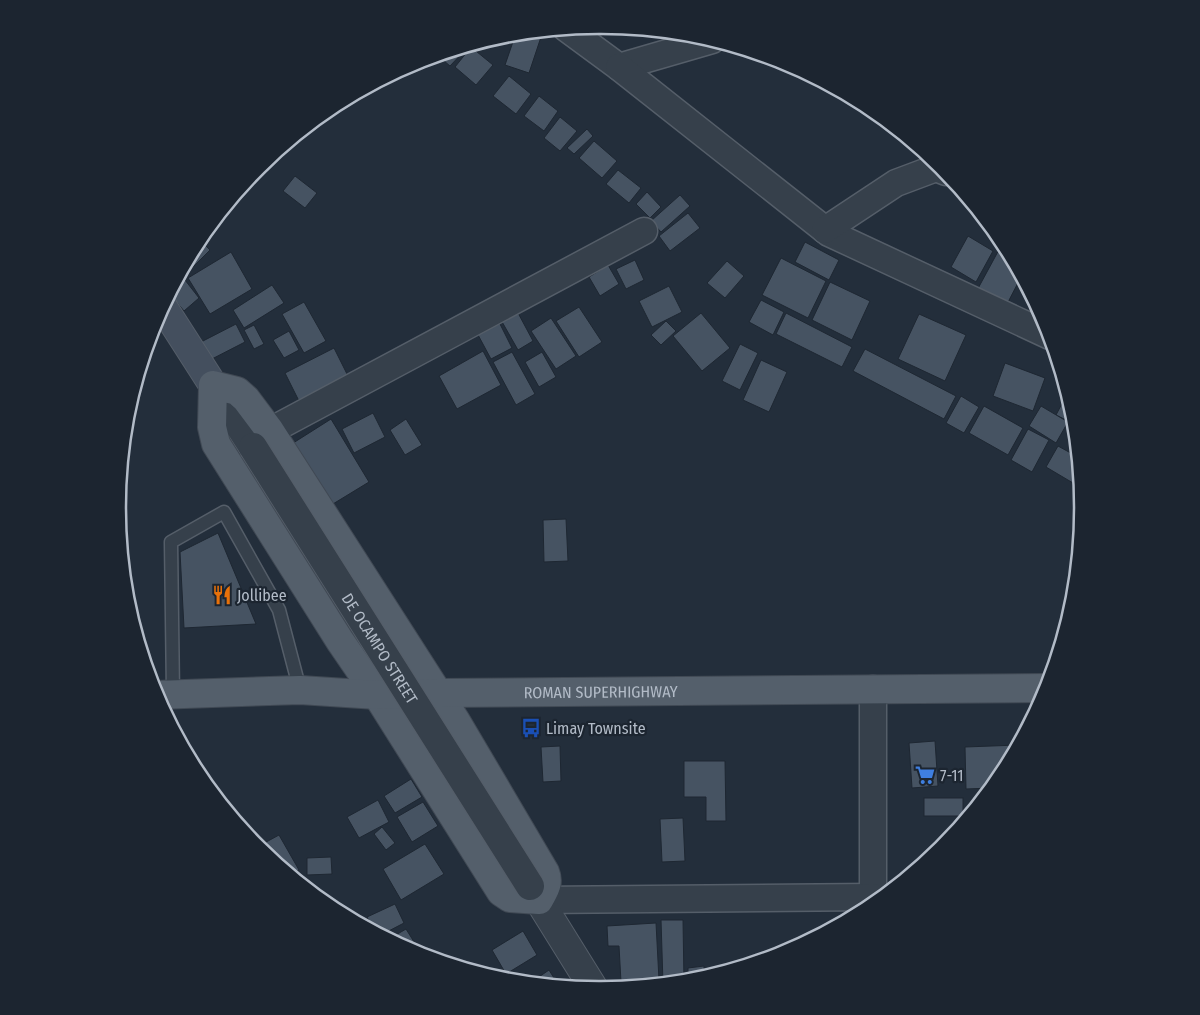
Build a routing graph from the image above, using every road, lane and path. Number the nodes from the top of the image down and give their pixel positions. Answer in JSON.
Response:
{"nodes":[{"id":1,"x":575,"y":35,"type":"edge"},
{"id":2,"x":697,"y":44,"type":"edge"},
{"id":3,"x":619,"y":67,"type":"junction"},
{"id":4,"x":932,"y":170,"type":"edge"},
{"id":5,"x":825,"y":230,"type":"junction"},
{"id":6,"x":644,"y":231,"type":"dead end"},
{"id":7,"x":168,"y":314,"type":"edge"},
{"id":8,"x":1040,"y":331,"type":"edge"},
{"id":9,"x":213,"y":384,"type":"junction"},
{"id":10,"x":262,"y":439,"type":"junction"},
{"id":11,"x":1038,"y":688,"type":"edge"},
{"id":12,"x":873,"y":689,"type":"junction"},
{"id":13,"x":300,"y":690,"type":"junction"},
{"id":14,"x":164,"y":693,"type":"edge"},
{"id":15,"x":437,"y":693,"type":"junction"},
{"id":16,"x":164,"y":695,"type":"edge"},
{"id":17,"x":377,"y":695,"type":"junction"},
{"id":18,"x":534,"y":893,"type":"junction"},
{"id":19,"x":874,"y":893,"type":"edge"},
{"id":20,"x":865,"y":900,"type":"edge"},
{"id":21,"x":589,"y":981,"type":"edge"}],
"edges":[{"from":1,"to":3,"type":"street"},
{"from":2,"to":3,"type":"street"},
{"from":3,"to":5,"type":"street"},
{"from":4,"to":5,"type":"street"},
{"from":5,"to":8,"type":"street"},
{"from":6,"to":10,"type":"street"},
{"from":7,"to":9,"type":"main road","name":"DE OCAMPO STREET"},
{"from":9,"to":10,"type":"street","name":"DE OCAMPO STREET"},
{"from":9,"to":17,"type":"main road"},
{"from":10,"to":15,"type":"main road"},
{"from":10,"to":18,"type":"street","name":"DE OCAMPO STREET","bridge":true},
{"from":11,"to":12,"type":"main road","name":"ROMAN SUPERHIGHWAY"},
{"from":12,"to":15,"type":"main road","name":"ROMAN SUPERHIGHWAY"},
{"from":12,"to":19,"type":"street"},
{"from":13,"to":14,"type":"lane"},
{"from":13,"to":16,"type":"main road","name":"ROMAN SUPERHIGHWAY"},
{"from":13,"to":17,"type":"main road","name":"ROMAN SUPERHIGHWAY"},
{"from":15,"to":17,"type":"main road","name":"ROMAN SUPERHIGHWAY"},
{"from":15,"to":18,"type":"main road"},
{"from":17,"to":18,"type":"main road"},
{"from":18,"to":20,"type":"street"},
{"from":18,"to":21,"type":"street","name":"DE OCAMPO STREET"}]}
